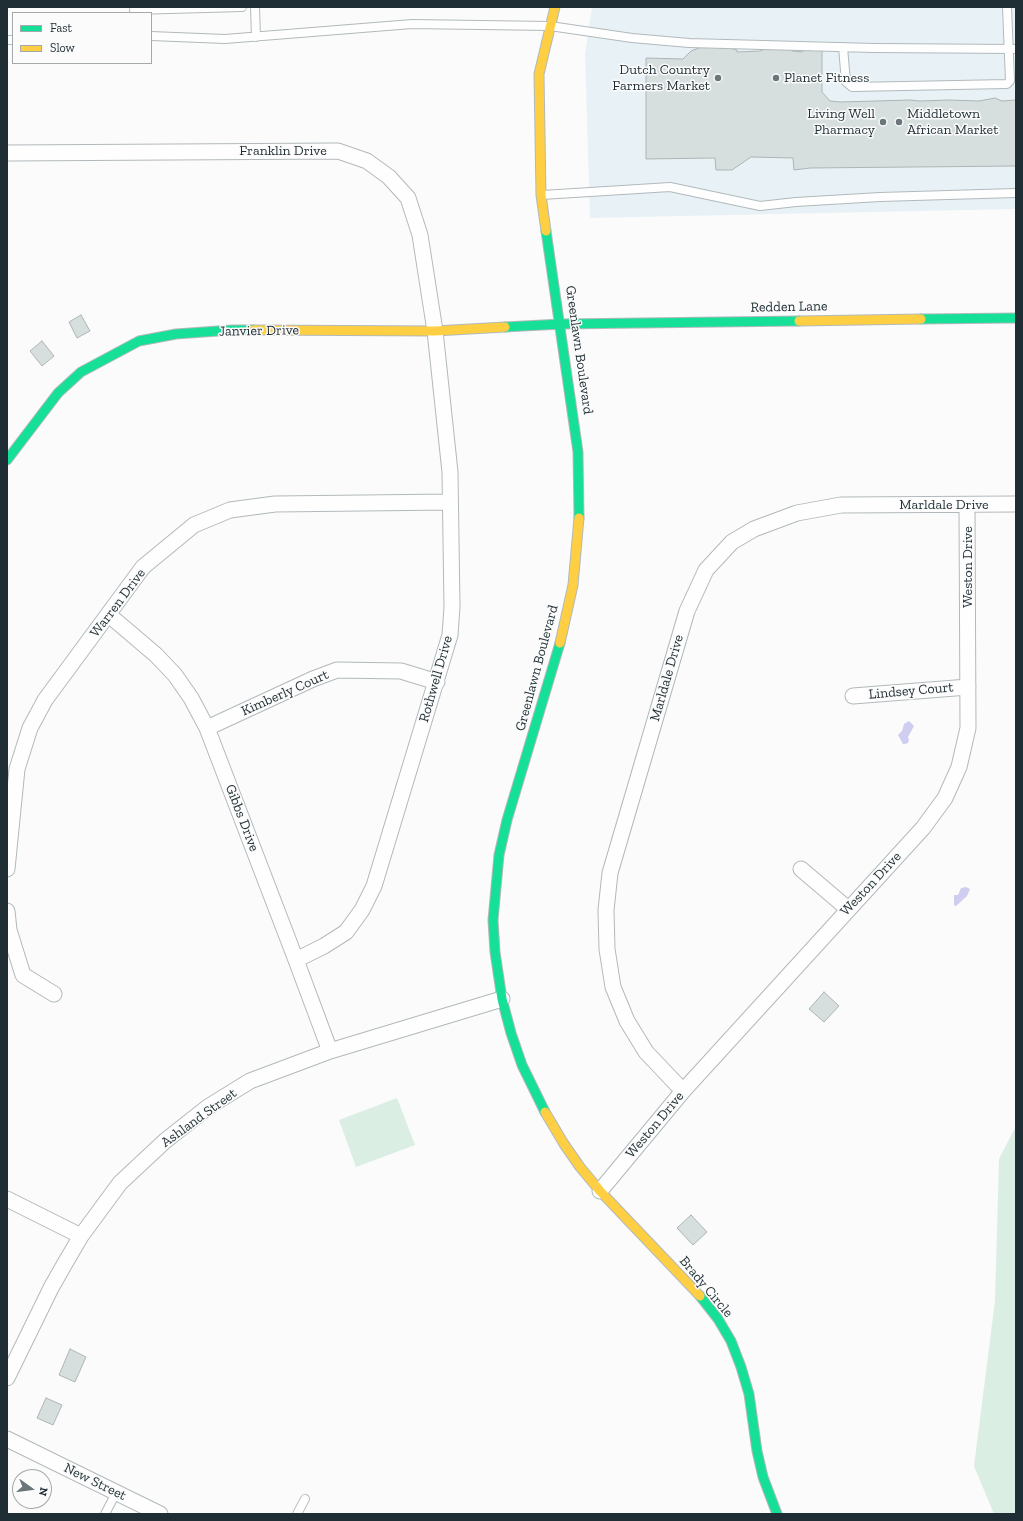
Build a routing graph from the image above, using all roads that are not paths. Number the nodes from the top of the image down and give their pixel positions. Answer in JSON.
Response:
{"nodes":[{"id":1,"x":242,"y":7,"type":"edge"},
{"id":2,"x":255,"y":7,"type":"edge"},
{"id":3,"x":556,"y":7,"type":"edge"},
{"id":4,"x":1007,"y":7,"type":"edge"},
{"id":5,"x":134,"y":10,"type":"edge"},
{"id":6,"x":550,"y":26,"type":"junction"},
{"id":7,"x":152,"y":36,"type":"edge"},
{"id":8,"x":256,"y":37,"type":"junction"},
{"id":9,"x":843,"y":47,"type":"junction"},
{"id":10,"x":1012,"y":49,"type":"edge"},
{"id":11,"x":7,"y":152,"type":"edge"},
{"id":12,"x":1016,"y":193,"type":"edge"},
{"id":13,"x":541,"y":195,"type":"junction"},
{"id":14,"x":1016,"y":318,"type":"edge"},
{"id":15,"x":562,"y":324,"type":"junction"},
{"id":16,"x":435,"y":330,"type":"junction"},
{"id":17,"x":7,"y":460,"type":"edge"},
{"id":18,"x":450,"y":502,"type":"junction"},
{"id":19,"x":1016,"y":504,"type":"edge"},
{"id":20,"x":967,"y":505,"type":"junction"},
{"id":21,"x":109,"y":615,"type":"junction"},
{"id":22,"x":436,"y":682,"type":"junction"},
{"id":23,"x":968,"y":687,"type":"junction"},
{"id":24,"x":853,"y":696,"type":"dead end"},
{"id":25,"x":207,"y":728,"type":"junction"},
{"id":26,"x":7,"y":869,"type":"edge"},
{"id":27,"x":801,"y":869,"type":"dead end"},
{"id":28,"x":848,"y":909,"type":"junction"},
{"id":29,"x":7,"y":911,"type":"edge"},
{"id":30,"x":296,"y":960,"type":"junction"},
{"id":31,"x":54,"y":994,"type":"dead end"},
{"id":32,"x":502,"y":999,"type":"junction"},
{"id":33,"x":330,"y":1051,"type":"junction"},
{"id":34,"x":683,"y":1091,"type":"junction"},
{"id":35,"x":600,"y":1191,"type":"junction"},
{"id":36,"x":7,"y":1199,"type":"edge"},
{"id":37,"x":81,"y":1236,"type":"junction"},
{"id":38,"x":7,"y":1378,"type":"edge"},
{"id":39,"x":7,"y":1439,"type":"edge"},
{"id":40,"x":116,"y":1492,"type":"junction"},
{"id":41,"x":305,"y":1499,"type":"dead end"},
{"id":42,"x":105,"y":1514,"type":"edge"},
{"id":43,"x":160,"y":1514,"type":"edge"},
{"id":44,"x":297,"y":1514,"type":"edge"},
{"id":45,"x":777,"y":1514,"type":"edge"}],
"edges":[{"from":1,"to":5,"type":"lane"},
{"from":2,"to":8,"type":"lane"},
{"from":3,"to":6,"type":"street","name":"Greenlawn Boulevard"},
{"from":4,"to":10,"type":"lane"},
{"from":6,"to":8,"type":"lane"},
{"from":6,"to":9,"type":"lane"},
{"from":6,"to":13,"type":"street","name":"Greenlawn Boulevard"},
{"from":7,"to":8,"type":"lane"},
{"from":9,"to":10,"type":"lane"},
{"from":9,"to":10,"type":"lane"},
{"from":11,"to":16,"type":"street","name":"Franklin Drive"},
{"from":12,"to":13,"type":"lane"},
{"from":13,"to":15,"type":"street","name":"Greenlawn Boulevard"},
{"from":14,"to":15,"type":"street","name":"Redden Lane"},
{"from":15,"to":16,"type":"street","name":"Janvier Drive"},
{"from":15,"to":32,"type":"street","name":"Greenlawn Boulevard"},
{"from":16,"to":17,"type":"street","name":"Janvier Drive"},
{"from":16,"to":18,"type":"street","name":"Rothwell Drive"},
{"from":18,"to":21,"type":"street","name":"Warren Drive"},
{"from":18,"to":22,"type":"street","name":"Rothwell Drive"},
{"from":19,"to":20,"type":"street","name":"Marldale Drive"},
{"from":20,"to":23,"type":"street","name":"Weston Drive"},
{"from":20,"to":34,"type":"street","name":"Marldale Drive"},
{"from":21,"to":25,"type":"street","name":"Gibbs Drive"},
{"from":21,"to":26,"type":"street","name":"Warren Drive"},
{"from":22,"to":25,"type":"street","name":"Kimberly Court"},
{"from":22,"to":30,"type":"street","name":"Rothwell Drive"},
{"from":23,"to":24,"type":"street","name":"Lindsey Court"},
{"from":23,"to":28,"type":"street","name":"Weston Drive"},
{"from":25,"to":30,"type":"street","name":"Gibbs Drive"},
{"from":27,"to":28,"type":"street"},
{"from":28,"to":34,"type":"street","name":"Weston Drive"},
{"from":29,"to":31,"type":"street"},
{"from":30,"to":33,"type":"street","name":"Gibbs Drive"},
{"from":32,"to":33,"type":"street","name":"Ashland Street"},
{"from":32,"to":35,"type":"street","name":"Greenlawn Boulevard"},
{"from":33,"to":37,"type":"street","name":"Ashland Street"},
{"from":34,"to":35,"type":"street","name":"Weston Drive"},
{"from":35,"to":45,"type":"street","name":"Brady Circle"},
{"from":36,"to":37,"type":"street"},
{"from":37,"to":38,"type":"street","name":"Ashland Street"},
{"from":39,"to":40,"type":"street","name":"New Street"},
{"from":40,"to":42,"type":"lane"},
{"from":40,"to":43,"type":"street","name":"New Street"},
{"from":41,"to":44,"type":"lane"}]}
